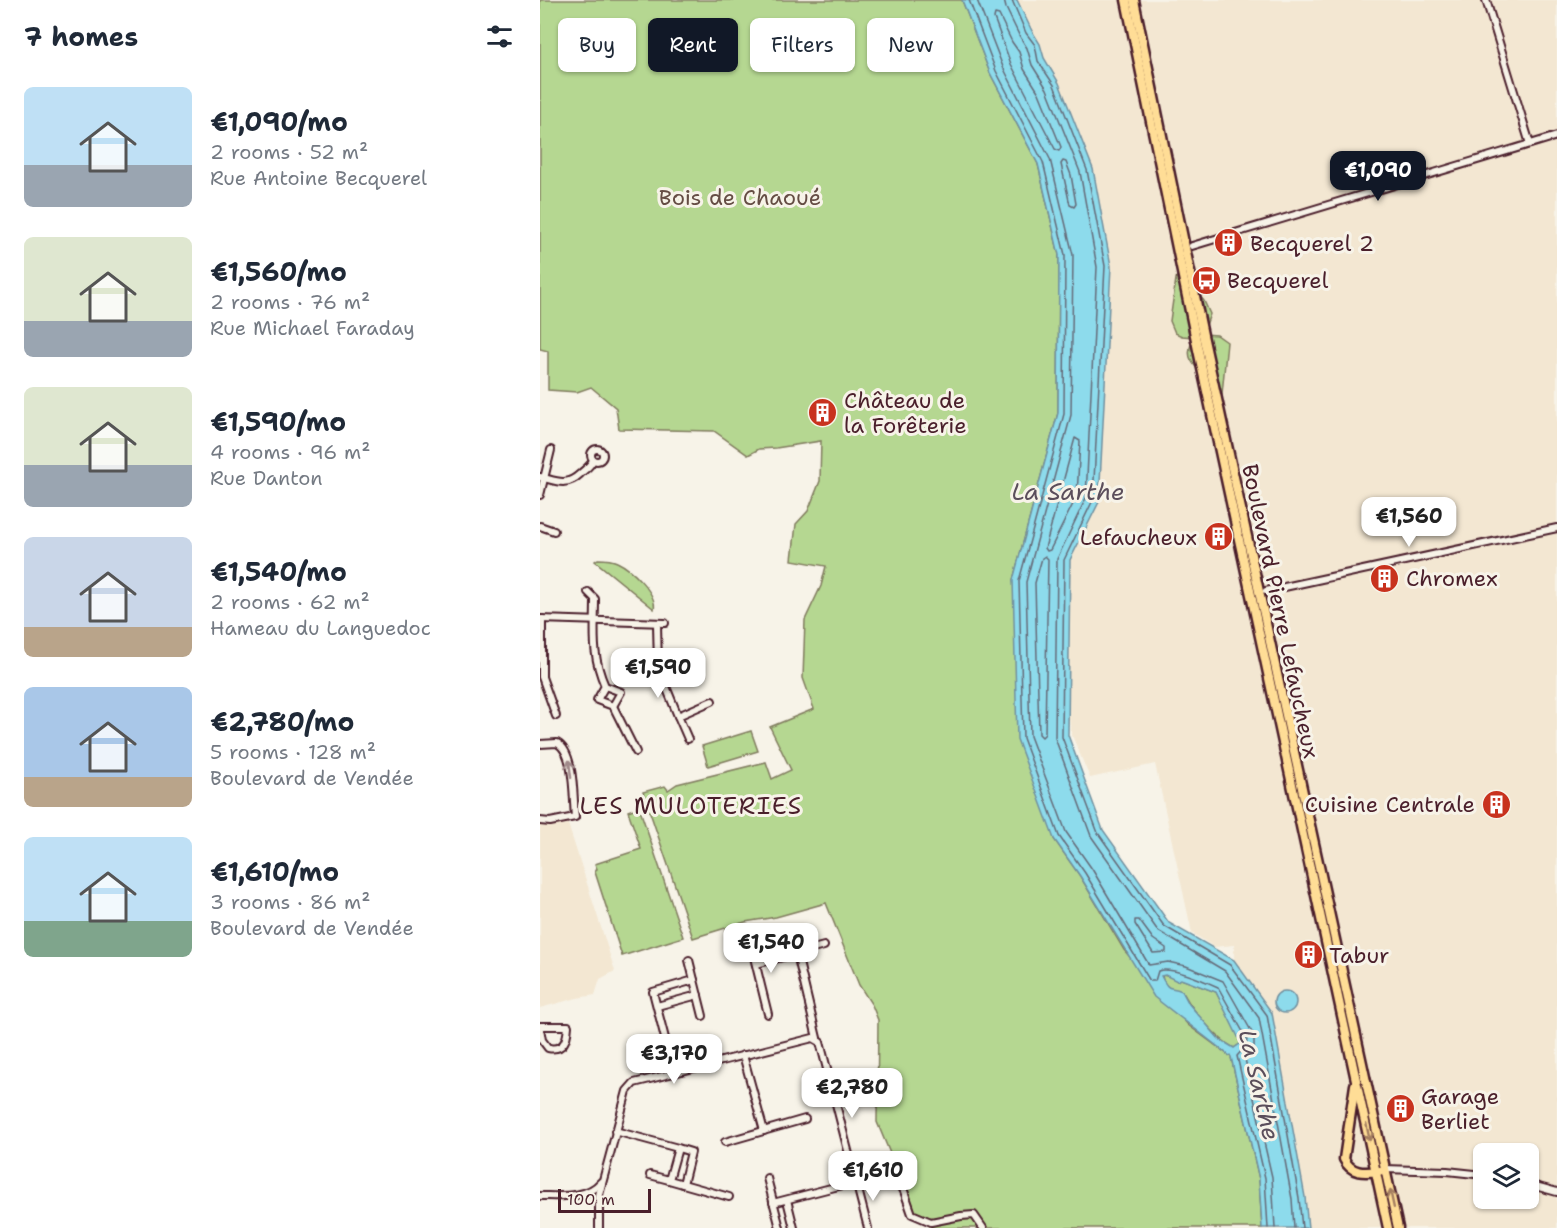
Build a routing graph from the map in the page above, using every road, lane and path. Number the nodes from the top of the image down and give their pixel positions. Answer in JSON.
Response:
{"nodes":[{"id":1,"x":1126,"y":0,"type":"edge"},
{"id":2,"x":1134,"y":0,"type":"edge"},
{"id":3,"x":1486,"y":0,"type":"edge"},
{"id":4,"x":1557,"y":136,"type":"edge"},
{"id":5,"x":1530,"y":144,"type":"junction"},
{"id":6,"x":1192,"y":246,"type":"dead end"},
{"id":7,"x":1199,"y":335,"type":"junction"},
{"id":8,"x":551,"y":450,"type":"dead end"},
{"id":9,"x":593,"y":460,"type":"dead end"},
{"id":10,"x":542,"y":478,"type":"edge"},
{"id":11,"x":540,"y":495,"type":"edge"},
{"id":12,"x":540,"y":526,"type":"edge"},
{"id":13,"x":1557,"y":528,"type":"edge"},
{"id":14,"x":554,"y":531,"type":"dead end"},
{"id":15,"x":1266,"y":591,"type":"dead end"},
{"id":16,"x":588,"y":592,"type":"dead end"},
{"id":17,"x":541,"y":619,"type":"edge"},
{"id":18,"x":595,"y":621,"type":"junction"},
{"id":19,"x":657,"y":623,"type":"junction"},
{"id":20,"x":665,"y":623,"type":"dead end"},
{"id":21,"x":605,"y":686,"type":"junction"},
{"id":22,"x":712,"y":701,"type":"dead end"},
{"id":23,"x":613,"y":706,"type":"junction"},
{"id":24,"x":556,"y":716,"type":"dead end"},
{"id":25,"x":678,"y":716,"type":"junction"},
{"id":26,"x":688,"y":739,"type":"dead end"},
{"id":27,"x":540,"y":744,"type":"edge"},
{"id":28,"x":636,"y":752,"type":"dead end"},
{"id":29,"x":540,"y":821,"type":"edge"},
{"id":30,"x":750,"y":941,"type":"dead end"},
{"id":31,"x":824,"y":946,"type":"dead end"},
{"id":32,"x":797,"y":954,"type":"junction"},
{"id":33,"x":689,"y":960,"type":"dead end"},
{"id":34,"x":756,"y":964,"type":"junction"},
{"id":35,"x":694,"y":980,"type":"junction"},
{"id":36,"x":698,"y":995,"type":"junction"},
{"id":37,"x":657,"y":1006,"type":"junction"},
{"id":38,"x":768,"y":1014,"type":"dead end"},
{"id":39,"x":704,"y":1016,"type":"dead end"},
{"id":40,"x":540,"y":1027,"type":"edge"},
{"id":41,"x":816,"y":1038,"type":"junction"},
{"id":42,"x":743,"y":1055,"type":"junction"},
{"id":43,"x":1355,"y":1070,"type":"junction"},
{"id":44,"x":674,"y":1072,"type":"junction"},
{"id":45,"x":806,"y":1119,"type":"dead end"},
{"id":46,"x":615,"y":1131,"type":"junction"},
{"id":47,"x":764,"y":1131,"type":"junction"},
{"id":48,"x":725,"y":1142,"type":"dead end"},
{"id":49,"x":678,"y":1148,"type":"junction"},
{"id":50,"x":1381,"y":1170,"type":"junction"},
{"id":51,"x":1473,"y":1174,"type":"edge"},
{"id":52,"x":650,"y":1175,"type":"dead end"},
{"id":53,"x":767,"y":1178,"type":"dead end"},
{"id":54,"x":603,"y":1179,"type":"junction"},
{"id":55,"x":669,"y":1180,"type":"junction"},
{"id":56,"x":855,"y":1181,"type":"junction"},
{"id":57,"x":683,"y":1184,"type":"junction"},
{"id":58,"x":1539,"y":1187,"type":"edge"},
{"id":59,"x":1557,"y":1192,"type":"edge"},
{"id":60,"x":540,"y":1196,"type":"edge"},
{"id":61,"x":729,"y":1197,"type":"dead end"},
{"id":62,"x":787,"y":1200,"type":"junction"},
{"id":63,"x":773,"y":1203,"type":"junction"},
{"id":64,"x":599,"y":1228,"type":"edge"},
{"id":65,"x":780,"y":1228,"type":"edge"},
{"id":66,"x":794,"y":1228,"type":"edge"},
{"id":67,"x":868,"y":1228,"type":"edge"},
{"id":68,"x":983,"y":1228,"type":"edge"},
{"id":69,"x":1388,"y":1228,"type":"edge"},
{"id":70,"x":1398,"y":1228,"type":"edge"}],
"edges":[{"from":1,"to":7,"type":"main road","name":"Boulevard Pierre Lefaucheux"},
{"from":2,"to":7,"type":"main road","name":"Boulevard Pierre Lefaucheux"},
{"from":3,"to":5,"type":"street"},
{"from":4,"to":5,"type":"street"},
{"from":5,"to":6,"type":"street"},
{"from":7,"to":43,"type":"main road","name":"Boulevard Pierre Lefaucheux"},
{"from":7,"to":50,"type":"main road","name":"Boulevard Pierre Lefaucheux"},
{"from":8,"to":10,"type":"street"},
{"from":9,"to":10,"type":"street"},
{"from":10,"to":11,"type":"street"},
{"from":12,"to":14,"type":"street"},
{"from":13,"to":15,"type":"street"},
{"from":16,"to":18,"type":"street"},
{"from":17,"to":18,"type":"street"},
{"from":17,"to":24,"type":"street"},
{"from":18,"to":19,"type":"street"},
{"from":18,"to":21,"type":"street"},
{"from":19,"to":20,"type":"street"},
{"from":19,"to":25,"type":"street"},
{"from":21,"to":23,"type":"street"},
{"from":21,"to":23,"type":"street"},
{"from":22,"to":25,"type":"street"},
{"from":23,"to":28,"type":"street"},
{"from":25,"to":26,"type":"street"},
{"from":29,"to":27,"type":"street","one_way":true},
{"from":30,"to":34,"type":"street"},
{"from":31,"to":32,"type":"street"},
{"from":32,"to":34,"type":"street"},
{"from":32,"to":41,"type":"street"},
{"from":33,"to":35,"type":"street"},
{"from":34,"to":38,"type":"street"},
{"from":35,"to":36,"type":"street"},
{"from":35,"to":37,"type":"street"},
{"from":36,"to":37,"type":"street"},
{"from":36,"to":39,"type":"street"},
{"from":37,"to":44,"type":"street"},
{"from":40,"to":40,"type":"street"},
{"from":41,"to":42,"type":"street"},
{"from":41,"to":56,"type":"street"},
{"from":42,"to":44,"type":"street"},
{"from":42,"to":47,"type":"street"},
{"from":43,"to":50,"type":"main road","name":"Boulevard Pierre Lefaucheux","one_way":true},
{"from":43,"to":50,"type":"main road"},
{"from":44,"to":46,"type":"street"},
{"from":45,"to":47,"type":"street"},
{"from":46,"to":49,"type":"street"},
{"from":46,"to":54,"type":"street"},
{"from":47,"to":48,"type":"street"},
{"from":49,"to":55,"type":"street"},
{"from":49,"to":57,"type":"street"},
{"from":50,"to":51,"type":"street"},
{"from":50,"to":69,"type":"main road","name":"Boulevard Pierre Lefaucheux"},
{"from":70,"to":50,"type":"main road","name":"Boulevard Pierre Lefaucheux","one_way":true},
{"from":52,"to":55,"type":"street"},
{"from":53,"to":63,"type":"street"},
{"from":54,"to":60,"type":"street"},
{"from":54,"to":64,"type":"street"},
{"from":55,"to":57,"type":"street"},
{"from":56,"to":62,"type":"street"},
{"from":56,"to":67,"type":"street"},
{"from":56,"to":68,"type":"street"},
{"from":57,"to":61,"type":"street"},
{"from":58,"to":59,"type":"street"},
{"from":62,"to":63,"type":"street"},
{"from":62,"to":66,"type":"street"},
{"from":63,"to":65,"type":"street"}]}
